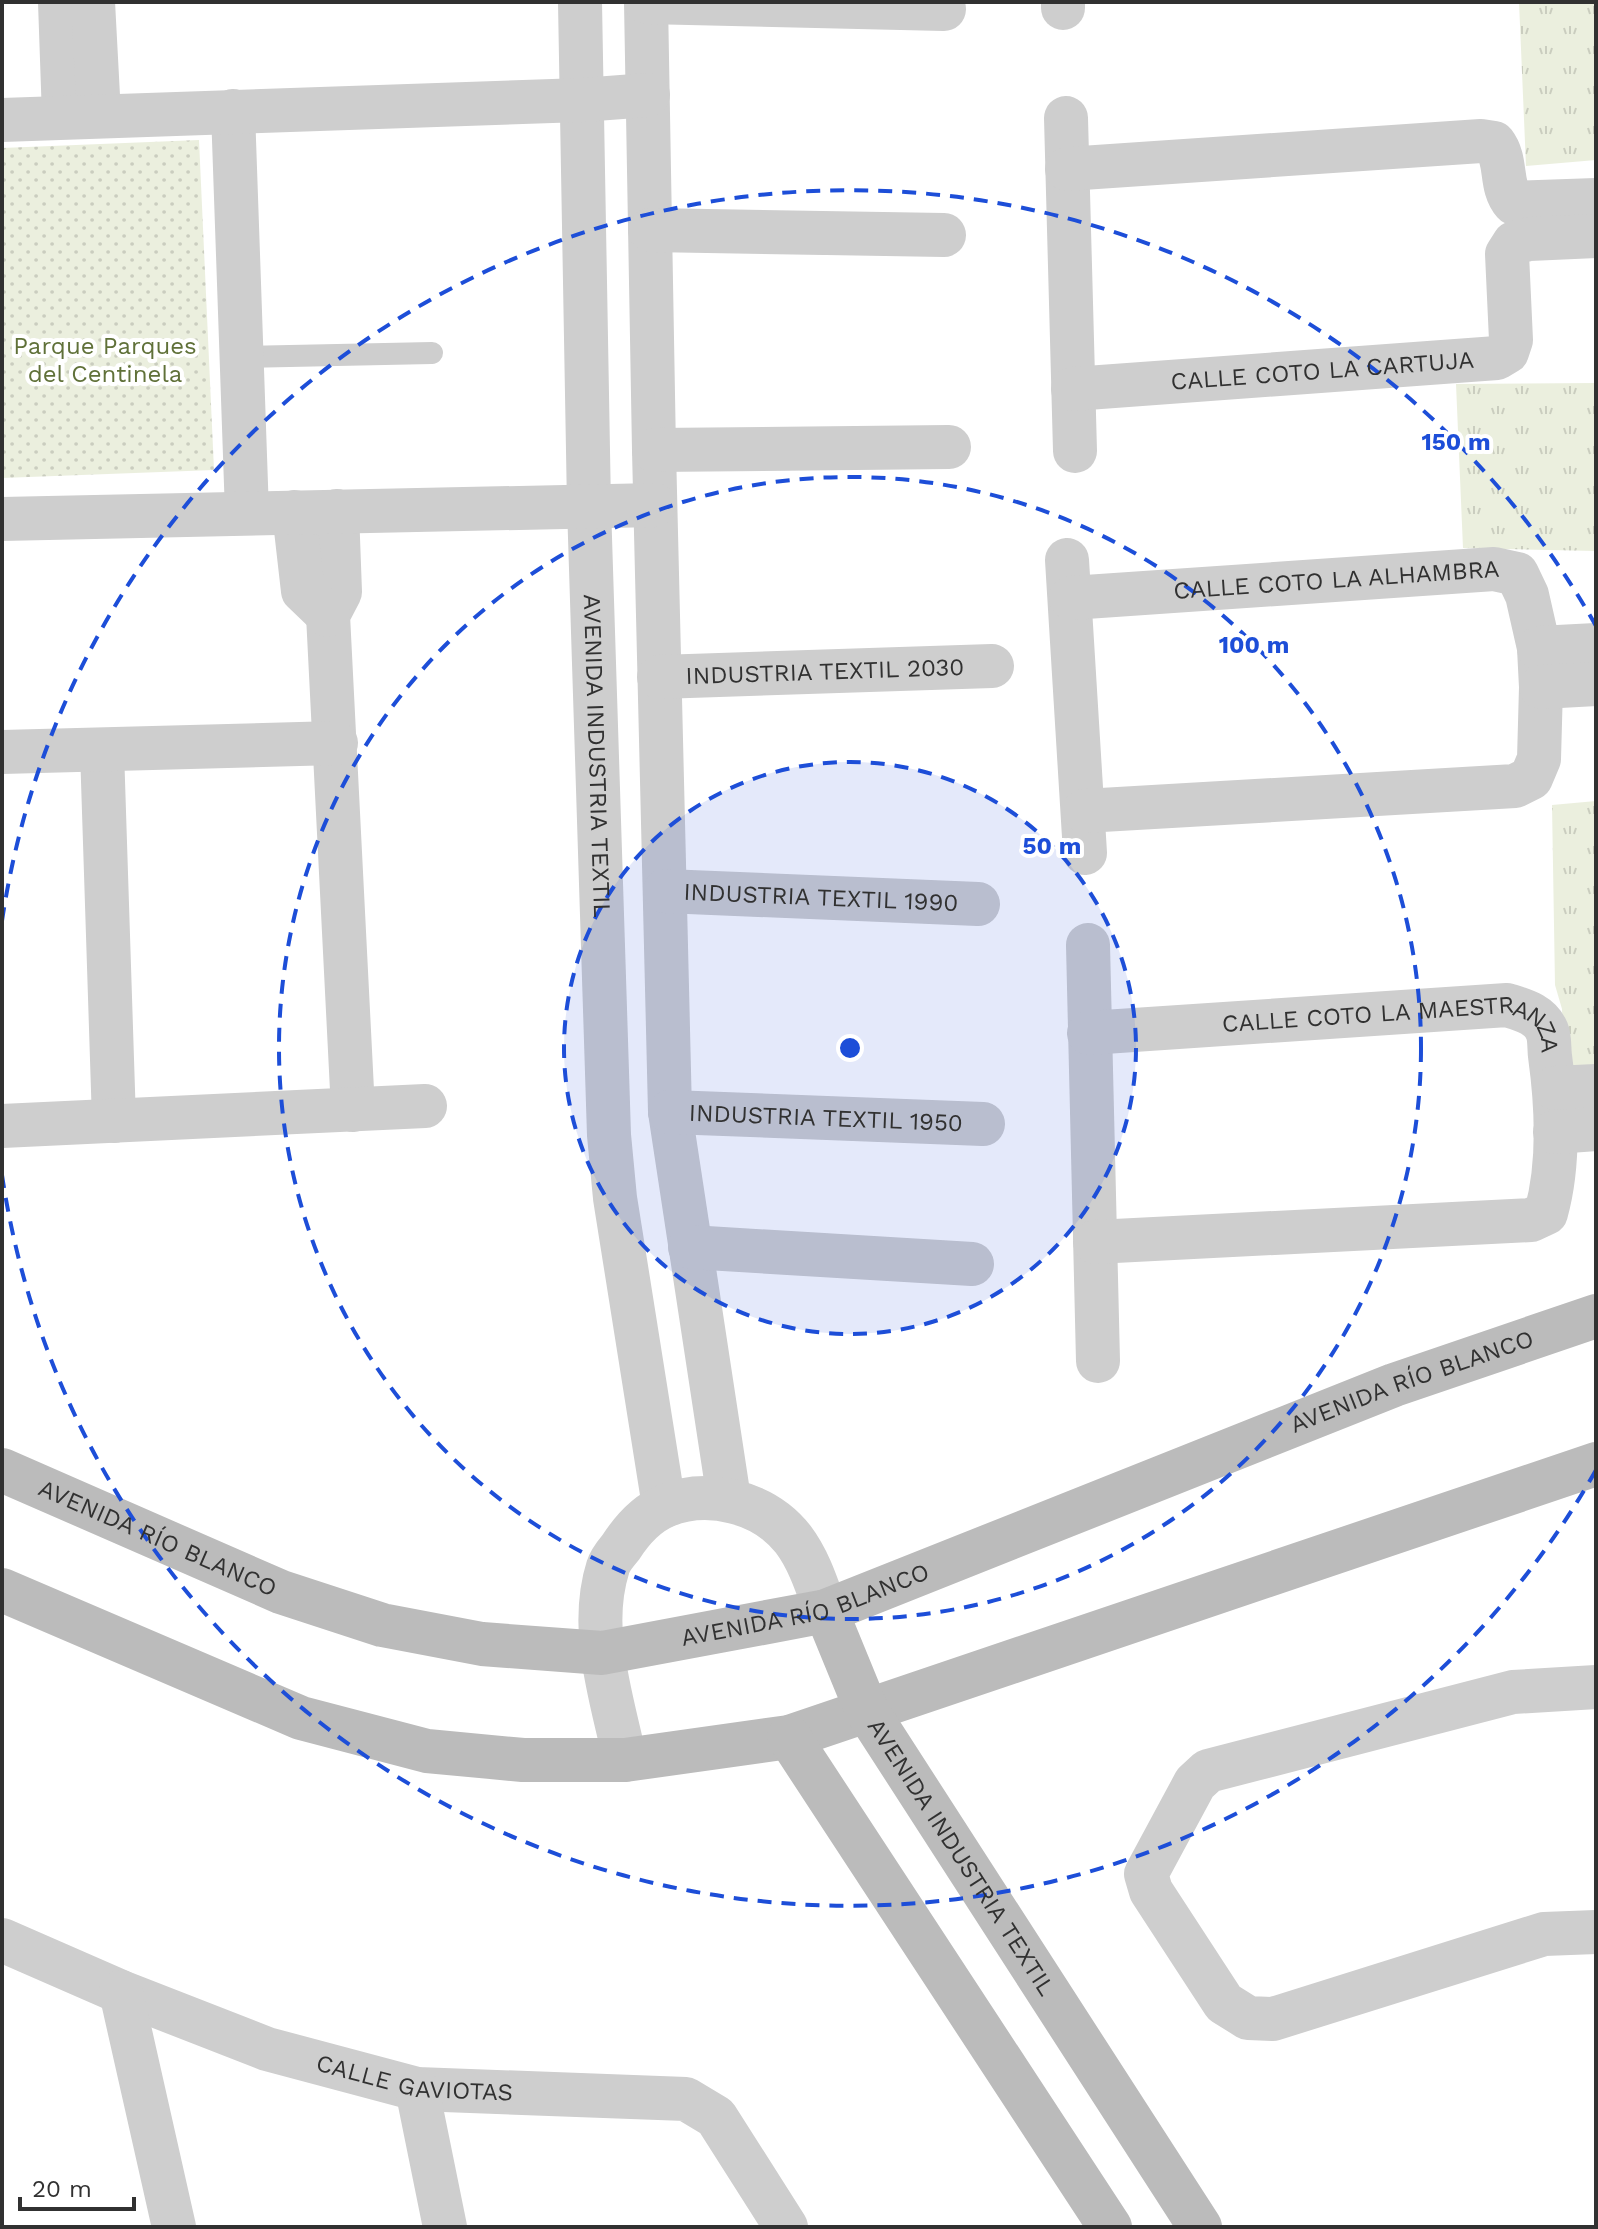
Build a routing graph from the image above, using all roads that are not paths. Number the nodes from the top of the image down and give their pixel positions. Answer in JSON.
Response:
{"nodes":[{"id":1,"x":60,"y":2,"type":"edge"},
{"id":2,"x":93,"y":2,"type":"edge"},
{"id":3,"x":580,"y":2,"type":"edge"},
{"id":4,"x":646,"y":2,"type":"edge"},
{"id":5,"x":944,"y":9,"type":"dead end"},
{"id":6,"x":648,"y":95,"type":"junction"},
{"id":7,"x":582,"y":100,"type":"junction"},
{"id":8,"x":233,"y":111,"type":"junction"},
{"id":9,"x":81,"y":116,"type":"junction"},
{"id":10,"x":1066,"y":118,"type":"dead end"},
{"id":11,"x":2,"y":120,"type":"edge"},
{"id":12,"x":1067,"y":169,"type":"junction"},
{"id":13,"x":1596,"y":200,"type":"edge"},
{"id":14,"x":1514,"y":223,"type":"junction"},
{"id":15,"x":650,"y":230,"type":"junction"},
{"id":16,"x":944,"y":235,"type":"dead end"},
{"id":17,"x":1596,"y":236,"type":"edge"},
{"id":18,"x":432,"y":353,"type":"dead end"},
{"id":19,"x":242,"y":357,"type":"junction"},
{"id":20,"x":1073,"y":389,"type":"junction"},
{"id":21,"x":949,"y":447,"type":"dead end"},
{"id":22,"x":654,"y":450,"type":"junction"},
{"id":23,"x":1075,"y":451,"type":"dead end"},
{"id":24,"x":655,"y":505,"type":"junction"},
{"id":25,"x":589,"y":506,"type":"junction"},
{"id":26,"x":337,"y":511,"type":"junction"},
{"id":27,"x":294,"y":512,"type":"junction"},
{"id":28,"x":247,"y":513,"type":"junction"},
{"id":29,"x":2,"y":519,"type":"edge"},
{"id":30,"x":328,"y":615,"type":"junction"},
{"id":31,"x":1596,"y":645,"type":"edge"},
{"id":32,"x":992,"y":666,"type":"dead end"},
{"id":33,"x":1540,"y":667,"type":"junction"},
{"id":34,"x":659,"y":677,"type":"junction"},
{"id":35,"x":1596,"y":684,"type":"edge"},
{"id":36,"x":336,"y":743,"type":"junction"},
{"id":37,"x":102,"y":750,"type":"junction"},
{"id":38,"x":2,"y":752,"type":"edge"},
{"id":39,"x":665,"y":891,"type":"junction"},
{"id":40,"x":978,"y":904,"type":"dead end"},
{"id":41,"x":1088,"y":945,"type":"dead end"},
{"id":42,"x":1089,"y":1033,"type":"junction"},
{"id":43,"x":1575,"y":1087,"type":"edge"},
{"id":44,"x":425,"y":1106,"type":"dead end"},
{"id":45,"x":353,"y":1110,"type":"junction"},
{"id":46,"x":670,"y":1112,"type":"junction"},
{"id":47,"x":114,"y":1121,"type":"junction"},
{"id":48,"x":983,"y":1124,"type":"dead end"},
{"id":49,"x":2,"y":1126,"type":"edge"},
{"id":50,"x":1576,"y":1130,"type":"edge"},
{"id":51,"x":1095,"y":1242,"type":"junction"},
{"id":52,"x":690,"y":1247,"type":"junction"},
{"id":53,"x":972,"y":1264,"type":"dead end"},
{"id":54,"x":1596,"y":1316,"type":"edge"},
{"id":55,"x":1098,"y":1361,"type":"dead end"},
{"id":56,"x":1596,"y":1464,"type":"edge"},
{"id":57,"x":2,"y":1470,"type":"edge"},
{"id":58,"x":729,"y":1499,"type":"junction"},
{"id":59,"x":664,"y":1506,"type":"junction"},
{"id":60,"x":2,"y":1590,"type":"edge"},
{"id":61,"x":826,"y":1611,"type":"junction"},
{"id":62,"x":602,"y":1653,"type":"junction"},
{"id":63,"x":1596,"y":1687,"type":"edge"},
{"id":64,"x":867,"y":1711,"type":"junction"},
{"id":65,"x":789,"y":1737,"type":"junction"},
{"id":66,"x":625,"y":1760,"type":"junction"},
{"id":67,"x":1596,"y":1932,"type":"edge"},
{"id":68,"x":2,"y":1940,"type":"edge"},
{"id":69,"x":121,"y":1992,"type":"junction"},
{"id":70,"x":417,"y":2089,"type":"junction"},
{"id":71,"x":174,"y":2227,"type":"edge"},
{"id":72,"x":445,"y":2227,"type":"edge"},
{"id":73,"x":786,"y":2227,"type":"edge"},
{"id":74,"x":1110,"y":2227,"type":"edge"},
{"id":75,"x":1200,"y":2227,"type":"edge"}],
"edges":[{"from":1,"to":9,"type":"street"},
{"from":2,"to":9,"type":"street"},
{"from":3,"to":7,"type":"street","name":"AVENIDA INDUSTRIA TEXTIL"},
{"from":4,"to":5,"type":"street"},
{"from":4,"to":6,"type":"street"},
{"from":6,"to":7,"type":"street"},
{"from":6,"to":15,"type":"street"},
{"from":7,"to":8,"type":"street"},
{"from":7,"to":25,"type":"street","name":"AVENIDA INDUSTRIA TEXTIL"},
{"from":8,"to":9,"type":"street"},
{"from":8,"to":19,"type":"street"},
{"from":9,"to":11,"type":"street"},
{"from":10,"to":12,"type":"street"},
{"from":12,"to":14,"type":"street","name":"CALLE COTO LA CARTUJA"},
{"from":12,"to":20,"type":"street"},
{"from":13,"to":14,"type":"street"},
{"from":14,"to":17,"type":"street"},
{"from":14,"to":20,"type":"street","name":"CALLE COTO LA CARTUJA"},
{"from":15,"to":16,"type":"street"},
{"from":15,"to":22,"type":"street"},
{"from":18,"to":19,"type":"lane"},
{"from":19,"to":28,"type":"street"},
{"from":20,"to":23,"type":"street"},
{"from":21,"to":22,"type":"street"},
{"from":22,"to":24,"type":"street"},
{"from":24,"to":25,"type":"street"},
{"from":24,"to":34,"type":"street"},
{"from":25,"to":26,"type":"street"},
{"from":25,"to":59,"type":"street","name":"AVENIDA INDUSTRIA TEXTIL"},
{"from":26,"to":27,"type":"street"},
{"from":26,"to":30,"type":"street"},
{"from":27,"to":28,"type":"street"},
{"from":27,"to":30,"type":"street"},
{"from":28,"to":29,"type":"street"},
{"from":30,"to":36,"type":"street"},
{"from":31,"to":33,"type":"street"},
{"from":32,"to":34,"type":"street","name":"INDUSTRIA TEXTIL 2030"},
{"from":33,"to":33,"type":"street","name":"CALLE COTO LA ALHAMBRA"},
{"from":33,"to":35,"type":"street"},
{"from":34,"to":39,"type":"street"},
{"from":36,"to":37,"type":"street"},
{"from":36,"to":45,"type":"street"},
{"from":37,"to":38,"type":"street"},
{"from":37,"to":47,"type":"street"},
{"from":39,"to":40,"type":"street","name":"INDUSTRIA TEXTIL 1990"},
{"from":39,"to":46,"type":"street"},
{"from":41,"to":42,"type":"street"},
{"from":42,"to":43,"type":"street","name":"CALLE COTO LA MAESTRANZA"},
{"from":42,"to":51,"type":"street"},
{"from":43,"to":50,"type":"street","name":"CALLE COTO LA MAESTRANZA"},
{"from":44,"to":45,"type":"street"},
{"from":45,"to":47,"type":"street"},
{"from":46,"to":48,"type":"street","name":"INDUSTRIA TEXTIL 1950"},
{"from":46,"to":52,"type":"street"},
{"from":47,"to":49,"type":"street"},
{"from":50,"to":51,"type":"street","name":"CALLE COTO LA MAESTRANZA"},
{"from":51,"to":55,"type":"street"},
{"from":52,"to":53,"type":"street"},
{"from":52,"to":58,"type":"street"},
{"from":54,"to":61,"type":"street","name":"AVENIDA RÍO BLANCO"},
{"from":56,"to":64,"type":"street"},
{"from":57,"to":62,"type":"street","name":"AVENIDA RÍO BLANCO"},
{"from":58,"to":59,"type":"street","name":"AVENIDA INDUSTRIA TEXTIL"},
{"from":58,"to":61,"type":"street","name":"AVENIDA INDUSTRIA TEXTIL"},
{"from":59,"to":62,"type":"street","name":"AVENIDA INDUSTRIA TEXTIL"},
{"from":60,"to":66,"type":"street"},
{"from":61,"to":62,"type":"street","name":"AVENIDA RÍO BLANCO"},
{"from":61,"to":64,"type":"street","name":"AVENIDA INDUSTRIA TEXTIL"},
{"from":62,"to":66,"type":"street","name":"AVENIDA INDUSTRIA TEXTIL"},
{"from":63,"to":67,"type":"street"},
{"from":64,"to":65,"type":"street"},
{"from":64,"to":75,"type":"street","name":"AVENIDA INDUSTRIA TEXTIL"},
{"from":65,"to":66,"type":"street"},
{"from":65,"to":74,"type":"street"},
{"from":68,"to":69,"type":"street","name":"CALLE GAVIOTAS"},
{"from":69,"to":70,"type":"street","name":"CALLE GAVIOTAS"},
{"from":69,"to":71,"type":"street"},
{"from":70,"to":72,"type":"street"},
{"from":70,"to":73,"type":"street","name":"CALLE GAVIOTAS"}]}
